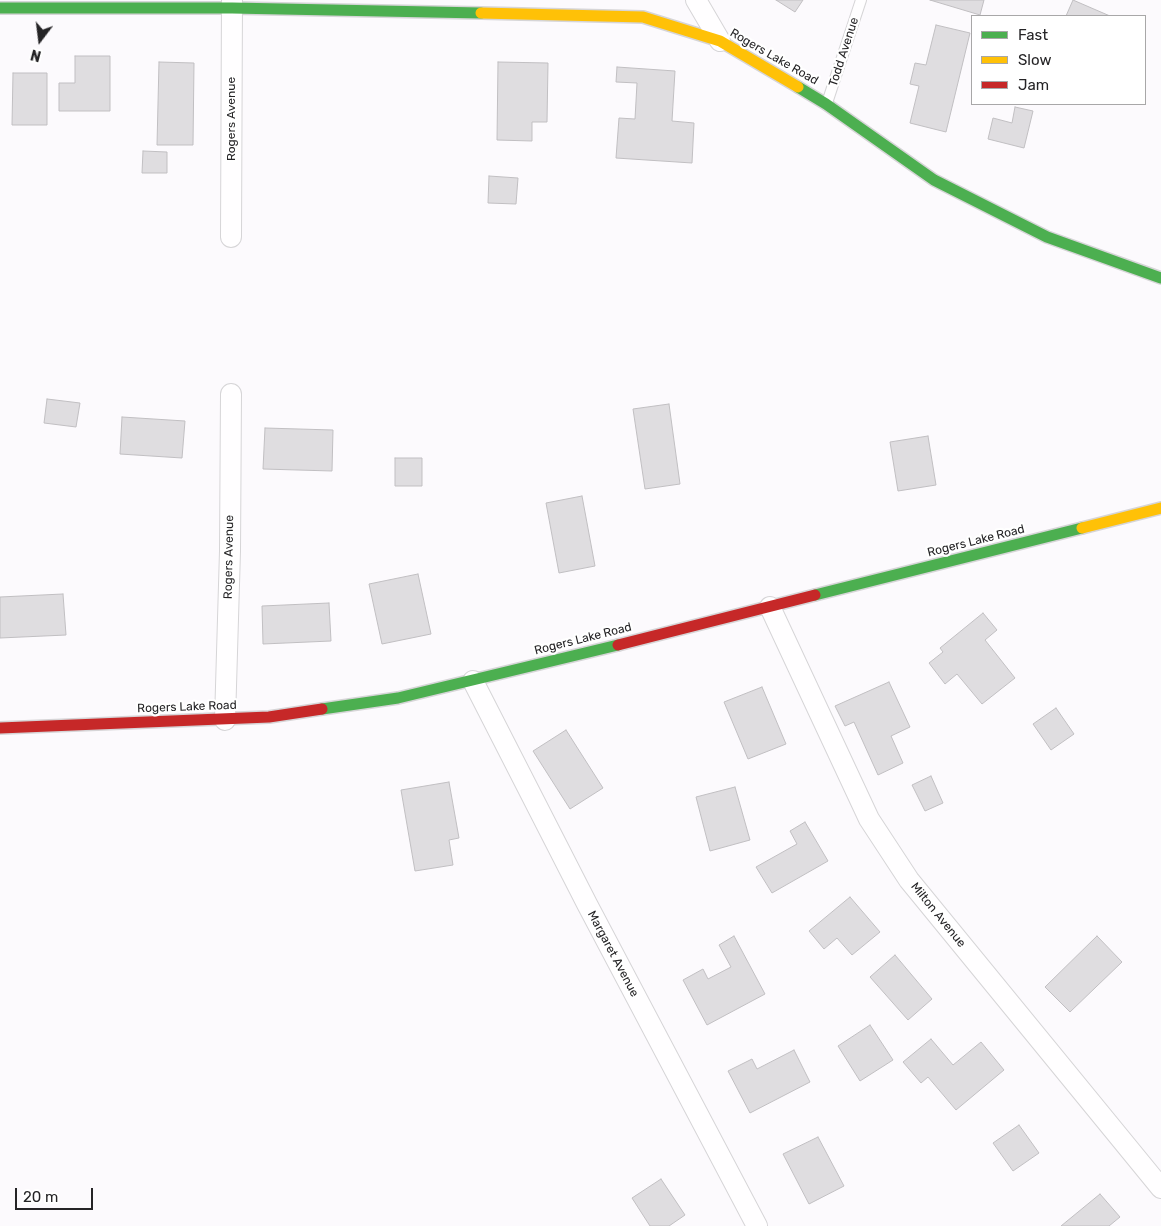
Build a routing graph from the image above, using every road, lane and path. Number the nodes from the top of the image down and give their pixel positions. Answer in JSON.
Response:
{"nodes":[{"id":1,"x":696,"y":0,"type":"edge"},
{"id":2,"x":861,"y":0,"type":"edge"},
{"id":3,"x":232,"y":4,"type":"edge"},
{"id":4,"x":0,"y":8,"type":"edge"},
{"id":5,"x":720,"y":42,"type":"junction"},
{"id":6,"x":826,"y":104,"type":"junction"},
{"id":7,"x":231,"y":237,"type":"dead end"},
{"id":8,"x":1161,"y":278,"type":"edge"},
{"id":9,"x":230,"y":394,"type":"dead end"},
{"id":10,"x":1161,"y":508,"type":"edge"},
{"id":11,"x":770,"y":607,"type":"junction"},
{"id":12,"x":473,"y":681,"type":"junction"},
{"id":13,"x":225,"y":720,"type":"junction"},
{"id":14,"x":0,"y":728,"type":"edge"},
{"id":15,"x":1161,"y":1188,"type":"edge"},
{"id":16,"x":757,"y":1226,"type":"edge"}],
"edges":[{"from":1,"to":5,"type":"street"},
{"from":2,"to":6,"type":"lane","name":"Todd Avenue"},
{"from":3,"to":4,"type":"main road","name":"Rogers Lake Road"},
{"from":3,"to":5,"type":"main road","name":"Rogers Lake Road"},
{"from":3,"to":7,"type":"street","name":"Rogers Avenue"},
{"from":5,"to":6,"type":"main road","name":"Rogers Lake Road"},
{"from":6,"to":8,"type":"main road","name":"Rogers Lake Road"},
{"from":9,"to":13,"type":"street","name":"Rogers Avenue"},
{"from":10,"to":11,"type":"main road","name":"Rogers Lake Road"},
{"from":11,"to":12,"type":"main road","name":"Rogers Lake Road"},
{"from":11,"to":15,"type":"street","name":"Milton Avenue"},
{"from":12,"to":13,"type":"main road","name":"Rogers Lake Road"},
{"from":12,"to":16,"type":"street","name":"Margaret Avenue"},
{"from":13,"to":14,"type":"main road","name":"Rogers Lake Road"}]}
